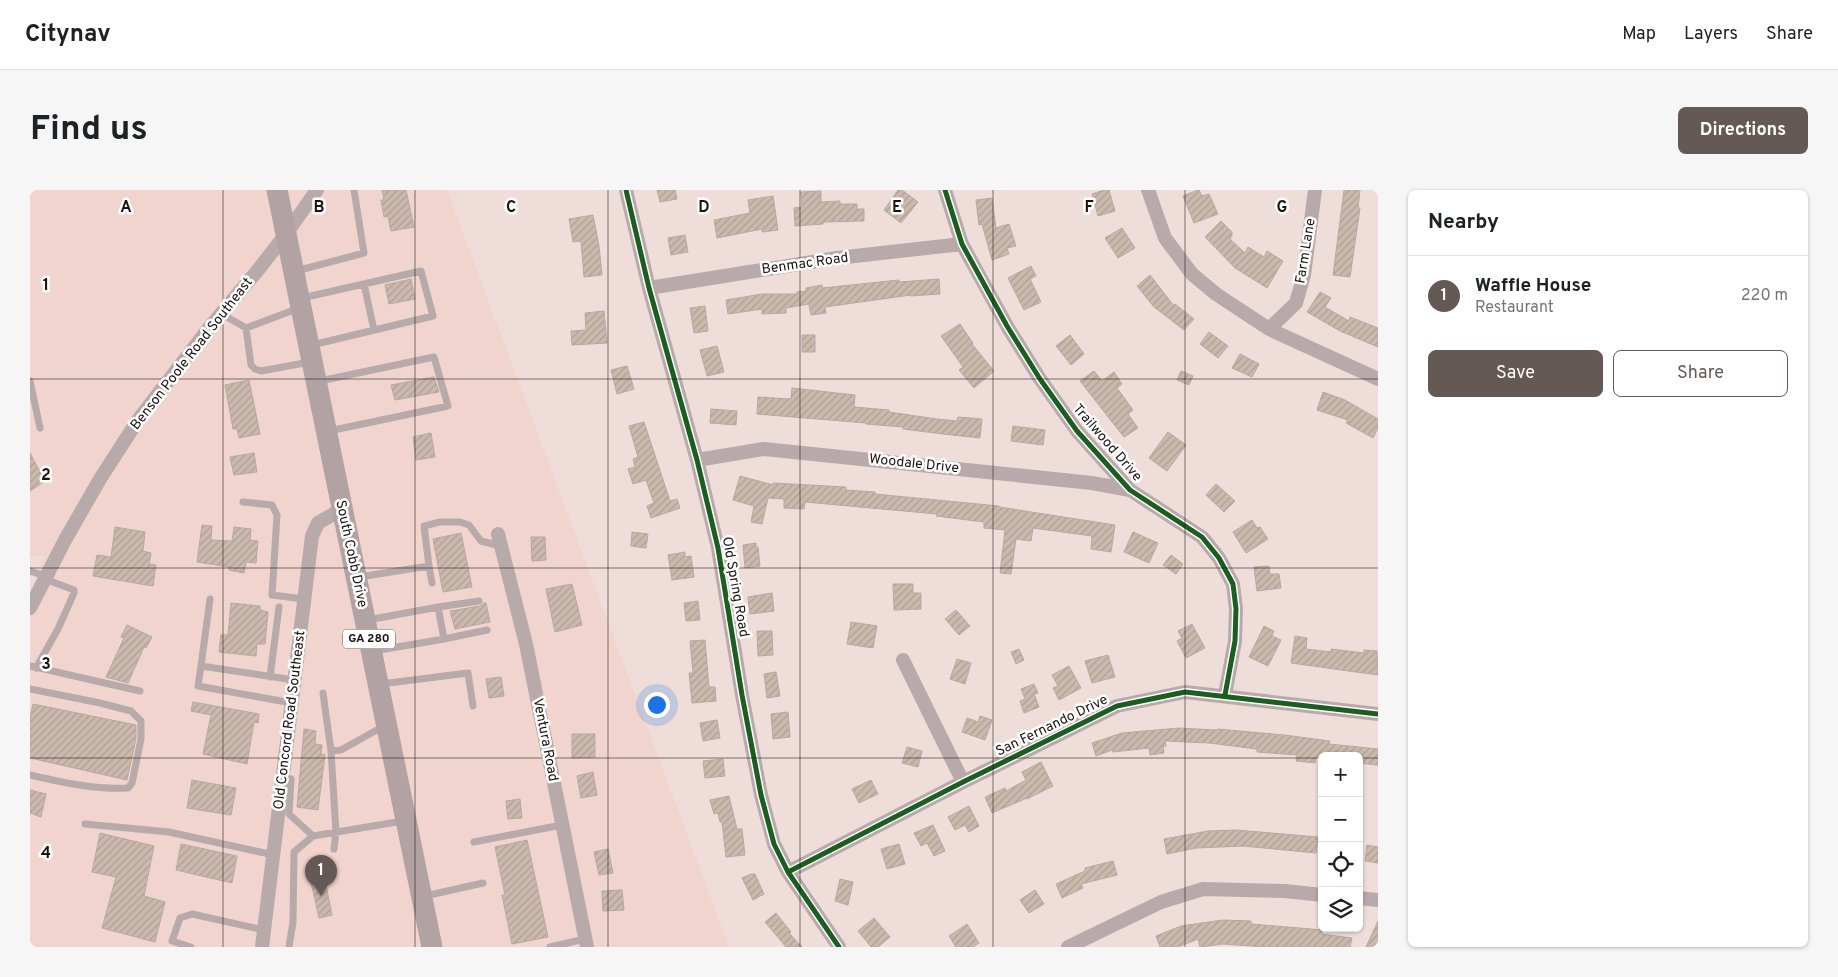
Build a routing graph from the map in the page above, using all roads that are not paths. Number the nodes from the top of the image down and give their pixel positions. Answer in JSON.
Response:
{"nodes":[{"id":1,"x":277,"y":190,"type":"edge"},
{"id":2,"x":317,"y":190,"type":"edge"},
{"id":3,"x":354,"y":190,"type":"edge"},
{"id":4,"x":626,"y":190,"type":"edge"},
{"id":5,"x":945,"y":190,"type":"edge"},
{"id":6,"x":1148,"y":190,"type":"edge"},
{"id":7,"x":1315,"y":190,"type":"edge"},
{"id":8,"x":286,"y":234,"type":"junction"},
{"id":9,"x":962,"y":244,"type":"junction"},
{"id":10,"x":294,"y":271,"type":"junction"},
{"id":11,"x":364,"y":284,"type":"junction"},
{"id":12,"x":649,"y":288,"type":"junction"},
{"id":13,"x":300,"y":303,"type":"junction"},
{"id":14,"x":222,"y":314,"type":"junction"},
{"id":15,"x":246,"y":328,"type":"junction"},
{"id":16,"x":1269,"y":329,"type":"junction"},
{"id":17,"x":374,"y":330,"type":"junction"},
{"id":18,"x":313,"y":363,"type":"junction"},
{"id":19,"x":1378,"y":379,"type":"edge"},
{"id":20,"x":30,"y":381,"type":"edge"},
{"id":21,"x":40,"y":428,"type":"dead end"},
{"id":22,"x":326,"y":432,"type":"junction"},
{"id":23,"x":697,"y":460,"type":"junction"},
{"id":24,"x":1130,"y":490,"type":"junction"},
{"id":25,"x":243,"y":502,"type":"dead end"},
{"id":26,"x":342,"y":509,"type":"junction"},
{"id":27,"x":500,"y":540,"type":"joint"},
{"id":28,"x":429,"y":566,"type":"junction"},
{"id":29,"x":30,"y":571,"type":"edge"},
{"id":30,"x":46,"y":577,"type":"junction"},
{"id":31,"x":356,"y":578,"type":"junction"},
{"id":32,"x":432,"y":583,"type":"dead end"},
{"id":33,"x":210,"y":599,"type":"dead end"},
{"id":34,"x":304,"y":599,"type":"junction"},
{"id":35,"x":479,"y":601,"type":"dead end"},
{"id":36,"x":279,"y":607,"type":"dead end"},
{"id":37,"x":438,"y":607,"type":"junction"},
{"id":38,"x":30,"y":608,"type":"edge"},
{"id":39,"x":365,"y":620,"type":"junction"},
{"id":40,"x":487,"y":630,"type":"dead end"},
{"id":41,"x":444,"y":639,"type":"junction"},
{"id":42,"x":371,"y":652,"type":"junction"},
{"id":43,"x":903,"y":660,"type":"dead end"},
{"id":44,"x":201,"y":666,"type":"junction"},
{"id":45,"x":33,"y":667,"type":"edge"},
{"id":46,"x":270,"y":676,"type":"junction"},
{"id":47,"x":294,"y":680,"type":"junction"},
{"id":48,"x":378,"y":684,"type":"junction"},
{"id":49,"x":30,"y":689,"type":"edge"},
{"id":50,"x":140,"y":691,"type":"dead end"},
{"id":51,"x":323,"y":693,"type":"dead end"},
{"id":52,"x":1225,"y":695,"type":"junction"},
{"id":53,"x":292,"y":703,"type":"junction"},
{"id":54,"x":473,"y":706,"type":"dead end"},
{"id":55,"x":1378,"y":714,"type":"edge"},
{"id":56,"x":386,"y":725,"type":"junction"},
{"id":57,"x":331,"y":751,"type":"junction"},
{"id":58,"x":30,"y":776,"type":"edge"},
{"id":59,"x":283,"y":778,"type":"junction"},
{"id":60,"x":963,"y":782,"type":"junction"},
{"id":61,"x":406,"y":820,"type":"junction"},
{"id":62,"x":85,"y":824,"type":"dead end"},
{"id":63,"x":562,"y":825,"type":"junction"},
{"id":64,"x":336,"y":832,"type":"junction"},
{"id":65,"x":313,"y":836,"type":"junction"},
{"id":66,"x":474,"y":842,"type":"dead end"},
{"id":67,"x":334,"y":849,"type":"dead end"},
{"id":68,"x":274,"y":855,"type":"junction"},
{"id":69,"x":788,"y":872,"type":"junction"},
{"id":70,"x":483,"y":883,"type":"dead end"},
{"id":71,"x":1318,"y":895,"type":"edge"},
{"id":72,"x":422,"y":896,"type":"junction"},
{"id":73,"x":1363,"y":898,"type":"edge"},
{"id":74,"x":1378,"y":900,"type":"edge"},
{"id":75,"x":264,"y":930,"type":"junction"},
{"id":76,"x":586,"y":943,"type":"edge"},
{"id":77,"x":190,"y":947,"type":"edge"},
{"id":78,"x":262,"y":947,"type":"edge"},
{"id":79,"x":288,"y":947,"type":"edge"},
{"id":80,"x":432,"y":947,"type":"edge"},
{"id":81,"x":550,"y":947,"type":"edge"},
{"id":82,"x":839,"y":947,"type":"edge"},
{"id":83,"x":1068,"y":947,"type":"edge"}],
"edges":[{"from":1,"to":8,"type":"main road","name":"South Cobb Drive","number":"GA 280"},
{"from":2,"to":8,"type":"street"},
{"from":3,"to":10,"type":"lane"},
{"from":4,"to":12,"type":"street","name":"Old Spring Road"},
{"from":5,"to":9,"type":"street","name":"Trailwood Drive"},
{"from":6,"to":16,"type":"street"},
{"from":7,"to":16,"type":"street","name":"Farm Lane"},
{"from":8,"to":10,"type":"main road","name":"South Cobb Drive","number":"GA 280"},
{"from":8,"to":14,"type":"street","name":"Benson Poole Road Southeast"},
{"from":9,"to":12,"type":"street","name":"Benmac Road"},
{"from":9,"to":24,"type":"street","name":"Trailwood Drive"},
{"from":10,"to":13,"type":"main road","name":"South Cobb Drive","number":"GA 280"},
{"from":11,"to":13,"type":"lane"},
{"from":11,"to":17,"type":"lane"},
{"from":11,"to":17,"type":"lane"},
{"from":12,"to":23,"type":"street","name":"Old Spring Road"},
{"from":13,"to":15,"type":"lane"},
{"from":13,"to":18,"type":"main road","name":"South Cobb Drive","number":"GA 280"},
{"from":14,"to":15,"type":"lane"},
{"from":14,"to":30,"type":"street","name":"Benson Poole Road Southeast"},
{"from":15,"to":18,"type":"lane"},
{"from":16,"to":19,"type":"street"},
{"from":17,"to":18,"type":"lane"},
{"from":18,"to":22,"type":"main road","name":"South Cobb Drive","number":"GA 280"},
{"from":18,"to":22,"type":"lane"},
{"from":20,"to":21,"type":"lane"},
{"from":22,"to":26,"type":"main road","name":"South Cobb Drive","number":"GA 280"},
{"from":23,"to":24,"type":"street","name":"Woodale Drive"},
{"from":23,"to":69,"type":"street","name":"Old Spring Road"},
{"from":24,"to":52,"type":"street","name":"Trailwood Drive"},
{"from":25,"to":34,"type":"lane"},
{"from":26,"to":31,"type":"main road","name":"South Cobb Drive","number":"GA 280"},
{"from":26,"to":34,"type":"street","name":"Old Concord Road Southeast"},
{"from":27,"to":28,"type":"lane"},
{"from":27,"to":63,"type":"street","name":"Ventura Road"},
{"from":28,"to":31,"type":"lane"},
{"from":28,"to":32,"type":"lane"},
{"from":29,"to":30,"type":"lane"},
{"from":30,"to":38,"type":"street","name":"Benson Poole Road Southeast"},
{"from":30,"to":45,"type":"lane"},
{"from":31,"to":39,"type":"main road","name":"South Cobb Drive","number":"GA 280"},
{"from":33,"to":44,"type":"lane"},
{"from":34,"to":47,"type":"street","name":"Old Concord Road Southeast"},
{"from":35,"to":37,"type":"lane"},
{"from":36,"to":46,"type":"lane"},
{"from":37,"to":39,"type":"lane"},
{"from":37,"to":41,"type":"lane"},
{"from":39,"to":42,"type":"main road","name":"South Cobb Drive","number":"GA 280"},
{"from":40,"to":41,"type":"lane"},
{"from":41,"to":42,"type":"lane"},
{"from":42,"to":48,"type":"main road","name":"South Cobb Drive","number":"GA 280"},
{"from":43,"to":60,"type":"street"},
{"from":44,"to":46,"type":"lane"},
{"from":44,"to":53,"type":"lane"},
{"from":45,"to":50,"type":"lane"},
{"from":46,"to":47,"type":"lane"},
{"from":47,"to":53,"type":"street","name":"Old Concord Road Southeast"},
{"from":48,"to":54,"type":"lane"},
{"from":48,"to":56,"type":"main road","name":"South Cobb Drive","number":"GA 280"},
{"from":49,"to":58,"type":"lane"},
{"from":51,"to":57,"type":"lane"},
{"from":52,"to":55,"type":"street","name":"San Fernando Drive"},
{"from":52,"to":60,"type":"street","name":"San Fernando Drive"},
{"from":53,"to":59,"type":"street","name":"Old Concord Road Southeast"},
{"from":56,"to":57,"type":"lane"},
{"from":56,"to":61,"type":"main road","name":"South Cobb Drive","number":"GA 280"},
{"from":57,"to":64,"type":"lane"},
{"from":59,"to":65,"type":"lane"},
{"from":59,"to":68,"type":"street","name":"Old Concord Road Southeast"},
{"from":60,"to":69,"type":"street","name":"San Fernando Drive"},
{"from":61,"to":64,"type":"lane"},
{"from":61,"to":72,"type":"main road","name":"South Cobb Drive","number":"GA 280"},
{"from":62,"to":68,"type":"lane"},
{"from":63,"to":66,"type":"lane"},
{"from":63,"to":76,"type":"street","name":"Ventura Road"},
{"from":64,"to":65,"type":"lane"},
{"from":64,"to":67,"type":"lane"},
{"from":65,"to":79,"type":"lane"},
{"from":68,"to":75,"type":"street","name":"Old Concord Road Southeast"},
{"from":69,"to":82,"type":"street","name":"Old Spring Road"},
{"from":70,"to":72,"type":"lane"},
{"from":71,"to":83,"type":"street"},
{"from":72,"to":80,"type":"main road","name":"South Cobb Drive","number":"GA 280"},
{"from":73,"to":74,"type":"street"},
{"from":75,"to":77,"type":"lane"},
{"from":75,"to":78,"type":"street","name":"Old Concord Road Southeast"},
{"from":76,"to":81,"type":"lane"}]}
